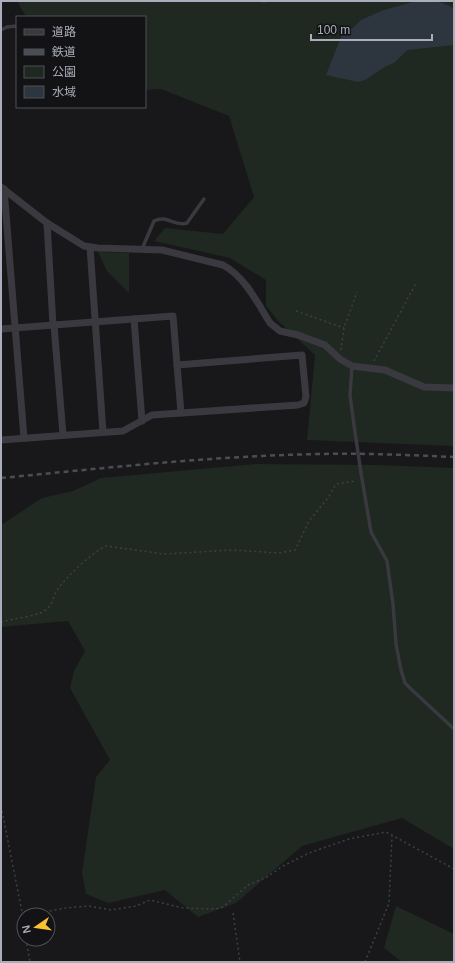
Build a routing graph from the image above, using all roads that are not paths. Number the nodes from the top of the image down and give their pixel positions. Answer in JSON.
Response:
{"nodes":[{"id":1,"x":16,"y":26,"type":"edge"},
{"id":2,"x":1,"y":30,"type":"edge"},
{"id":3,"x":3,"y":188,"type":"edge"},
{"id":4,"x":204,"y":198,"type":"dead end"},
{"id":5,"x":47,"y":223,"type":"junction"},
{"id":6,"x":90,"y":247,"type":"junction"},
{"id":7,"x":142,"y":249,"type":"junction"},
{"id":8,"x":134,"y":319,"type":"junction"},
{"id":9,"x":95,"y":322,"type":"junction"},
{"id":10,"x":54,"y":325,"type":"junction"},
{"id":11,"x":15,"y":328,"type":"junction"},
{"id":12,"x":1,"y":329,"type":"edge"},
{"id":13,"x":177,"y":365,"type":"junction"},
{"id":14,"x":352,"y":366,"type":"junction"},
{"id":15,"x":454,"y":388,"type":"edge"},
{"id":16,"x":181,"y":413,"type":"junction"},
{"id":17,"x":142,"y":421,"type":"junction"},
{"id":18,"x":103,"y":432,"type":"junction"},
{"id":19,"x":63,"y":435,"type":"junction"},
{"id":20,"x":24,"y":438,"type":"junction"},
{"id":21,"x":1,"y":440,"type":"edge"},
{"id":22,"x":454,"y":729,"type":"edge"}],
"edges":[{"from":1,"to":2,"type":"lane"},
{"from":3,"to":5,"type":"street"},
{"from":3,"to":11,"type":"street"},
{"from":4,"to":7,"type":"lane"},
{"from":5,"to":6,"type":"street"},
{"from":5,"to":10,"type":"street"},
{"from":6,"to":7,"type":"street"},
{"from":6,"to":9,"type":"street"},
{"from":7,"to":14,"type":"street"},
{"from":8,"to":9,"type":"street"},
{"from":8,"to":13,"type":"street"},
{"from":8,"to":17,"type":"street"},
{"from":9,"to":10,"type":"street"},
{"from":9,"to":18,"type":"street"},
{"from":10,"to":11,"type":"street"},
{"from":10,"to":19,"type":"street"},
{"from":11,"to":12,"type":"street"},
{"from":11,"to":20,"type":"street"},
{"from":13,"to":16,"type":"street"},
{"from":13,"to":16,"type":"street"},
{"from":14,"to":15,"type":"street"},
{"from":14,"to":22,"type":"lane","bridge":true},
{"from":16,"to":17,"type":"street"},
{"from":17,"to":18,"type":"street"},
{"from":18,"to":19,"type":"street"},
{"from":19,"to":20,"type":"street"},
{"from":20,"to":21,"type":"street"}]}
